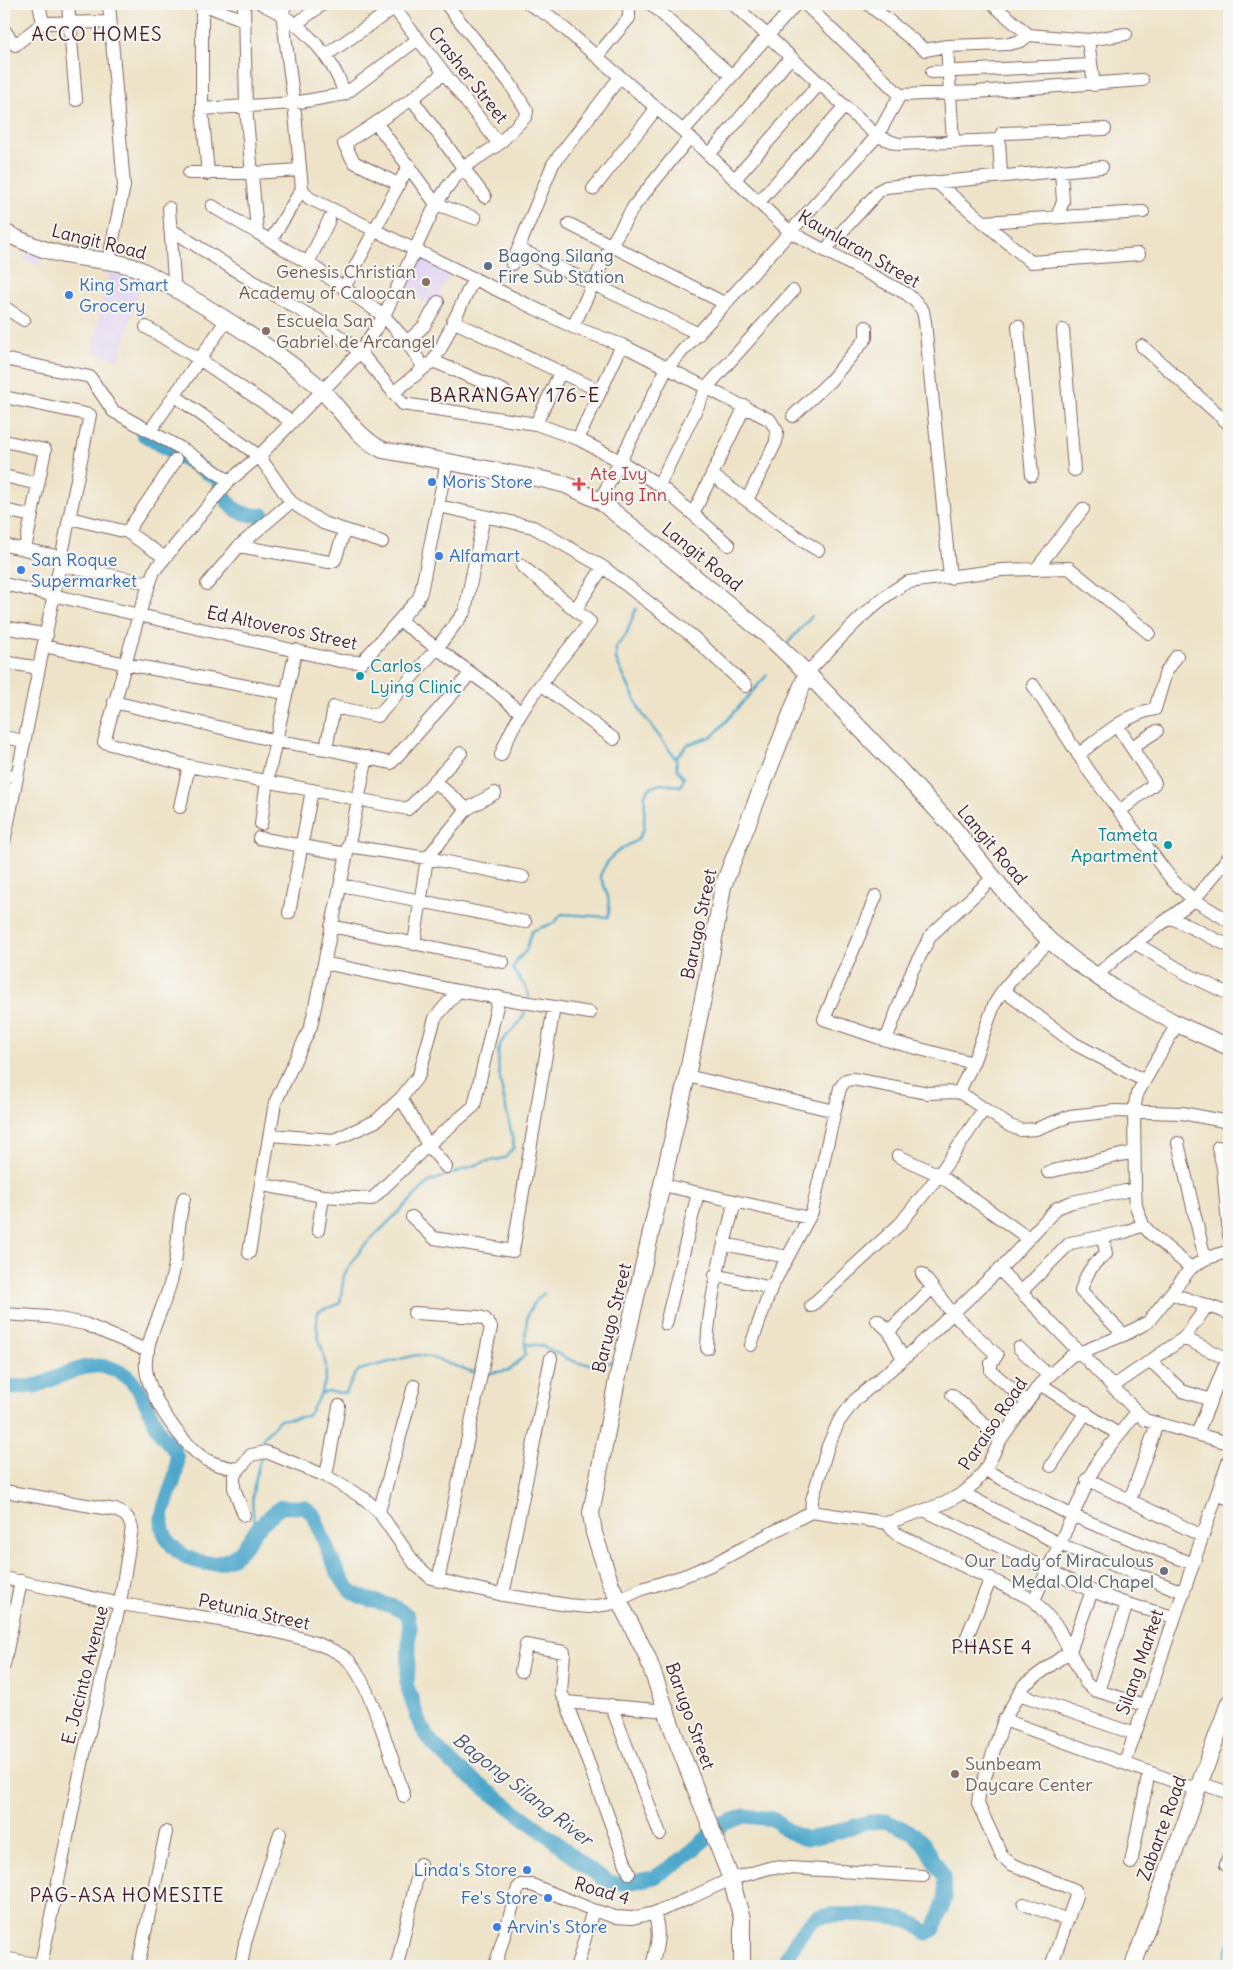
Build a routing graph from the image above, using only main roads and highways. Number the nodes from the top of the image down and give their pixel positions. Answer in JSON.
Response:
{"nodes":[{"id":1,"x":4,"y":232,"type":"edge"},
{"id":2,"x":807,"y":673,"type":"junction"},
{"id":3,"x":1229,"y":1047,"type":"edge"},
{"id":4,"x":1229,"y":1703,"type":"edge"},
{"id":5,"x":742,"y":1966,"type":"edge"},
{"id":6,"x":1133,"y":1966,"type":"edge"}],
"edges":[{"from":1,"to":2,"type":"main road","name":"Langit Road"},
{"from":2,"to":3,"type":"main road","name":"Langit Road"},
{"from":2,"to":5,"type":"main road","name":"Barugo Street"},
{"from":4,"to":6,"type":"main road","name":"Zabarte Road"}]}
